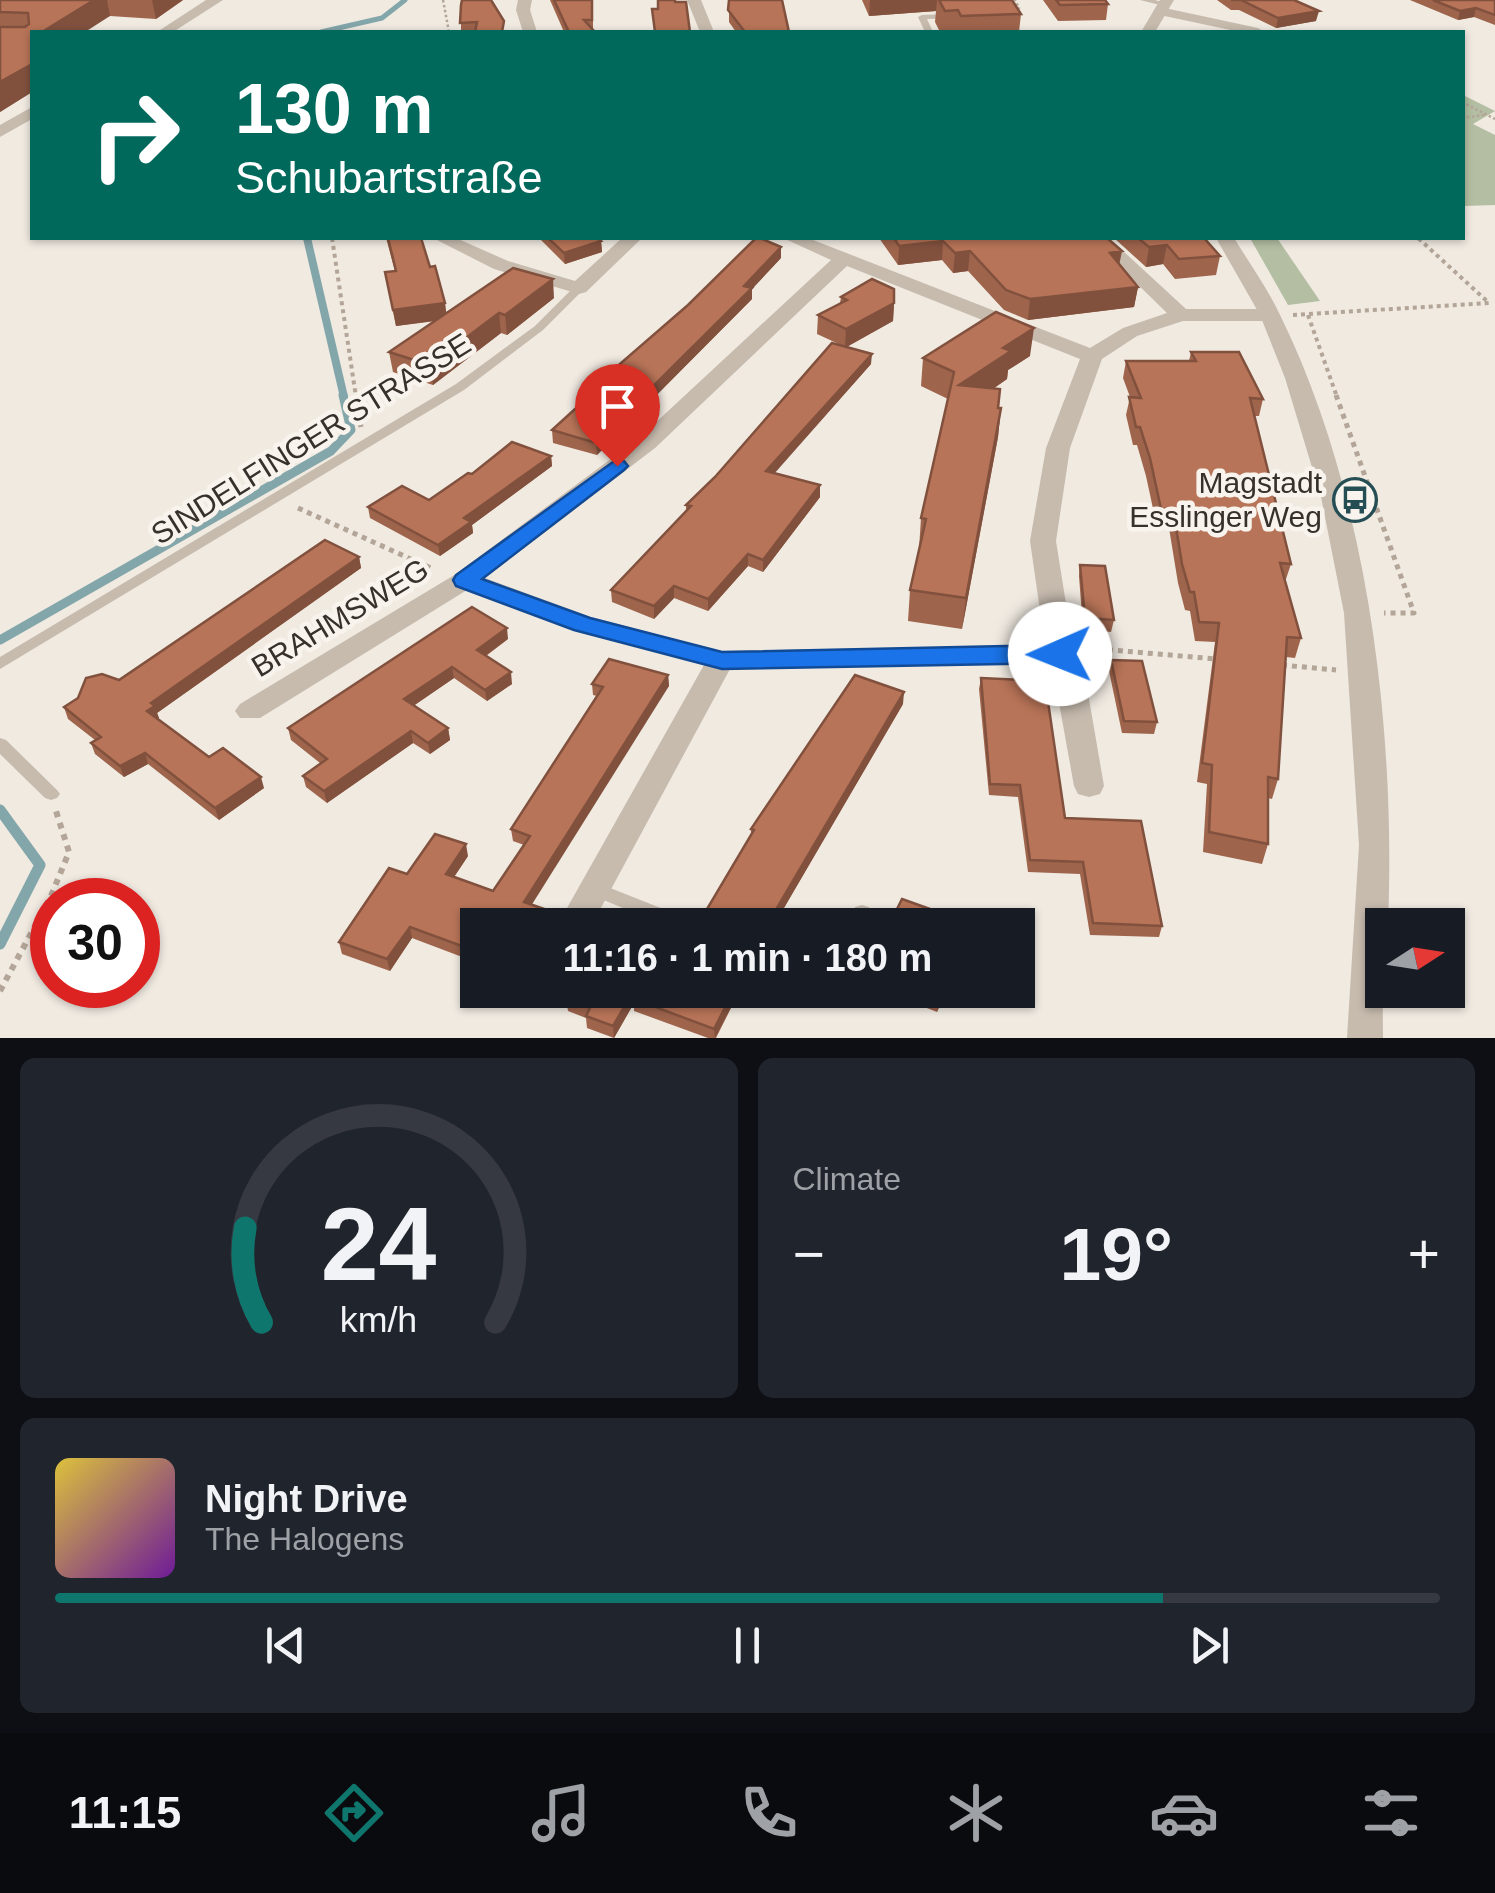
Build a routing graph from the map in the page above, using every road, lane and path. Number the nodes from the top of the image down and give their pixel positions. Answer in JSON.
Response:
{"nodes":[{"id":1,"x":216,"y":0,"type":"edge"},
{"id":2,"x":444,"y":0,"type":"edge"},
{"id":3,"x":525,"y":0,"type":"edge"},
{"id":4,"x":694,"y":0,"type":"edge"},
{"id":5,"x":1014,"y":0,"type":"edge"},
{"id":6,"x":1144,"y":0,"type":"edge"},
{"id":7,"x":1164,"y":5,"type":"edge"},
{"id":8,"x":948,"y":16,"type":"edge"},
{"id":9,"x":1013,"y":22,"type":"edge"},
{"id":10,"x":167,"y":30,"type":"edge"},
{"id":11,"x":449,"y":30,"type":"edge"},
{"id":12,"x":529,"y":30,"type":"edge"},
{"id":13,"x":705,"y":30,"type":"edge"},
{"id":14,"x":929,"y":30,"type":"edge"},
{"id":15,"x":1149,"y":30,"type":"edge"},
{"id":16,"x":1251,"y":30,"type":"edge"},
{"id":17,"x":1465,"y":104,"type":"edge"},
{"id":18,"x":30,"y":113,"type":"edge"},
{"id":19,"x":1487,"y":115,"type":"junction"},
{"id":20,"x":1465,"y":118,"type":"edge"},
{"id":21,"x":1495,"y":119,"type":"edge"},
{"id":22,"x":0,"y":132,"type":"edge"},
{"id":23,"x":332,"y":240,"type":"edge"},
{"id":24,"x":446,"y":240,"type":"edge"},
{"id":25,"x":623,"y":240,"type":"edge"},
{"id":26,"x":797,"y":240,"type":"edge"},
{"id":27,"x":1101,"y":240,"type":"edge"},
{"id":28,"x":1225,"y":240,"type":"edge"},
{"id":29,"x":1420,"y":240,"type":"edge"},
{"id":30,"x":842,"y":259,"type":"junction"},
{"id":31,"x":579,"y":288,"type":"junction"},
{"id":32,"x":1492,"y":303,"type":"edge"},
{"id":33,"x":1308,"y":314,"type":"junction"},
{"id":34,"x":1181,"y":315,"type":"junction"},
{"id":35,"x":1270,"y":316,"type":"junction"},
{"id":36,"x":1092,"y":356,"type":"junction"},
{"id":37,"x":364,"y":445,"type":"junction"},
{"id":38,"x":278,"y":498,"type":"junction"},
{"id":39,"x":464,"y":580,"type":"junction"},
{"id":40,"x":1358,"y":613,"type":"junction"},
{"id":41,"x":1060,"y":654,"type":"junction"},
{"id":42,"x":722,"y":660,"type":"junction"},
{"id":43,"x":1228,"y":660,"type":"edge"},
{"id":44,"x":1266,"y":663,"type":"edge"},
{"id":45,"x":0,"y":664,"type":"edge"},
{"id":46,"x":1364,"y":672,"type":"junction"},
{"id":47,"x":250,"y":711,"type":"dead end"},
{"id":48,"x":0,"y":744,"type":"edge"},
{"id":49,"x":1089,"y":786,"type":"dead end"},
{"id":50,"x":51,"y":794,"type":"joint"},
{"id":51,"x":589,"y":898,"type":"joint"},
{"id":52,"x":624,"y":908,"type":"edge"},
{"id":53,"x":0,"y":991,"type":"edge"},
{"id":54,"x":1366,"y":1038,"type":"edge"}],
"edges":[{"from":1,"to":10,"type":"street"},
{"from":2,"to":11,"type":"path"},
{"from":3,"to":12,"type":"street"},
{"from":4,"to":13,"type":"street"},
{"from":5,"to":9,"type":"path"},
{"from":6,"to":7,"type":"lane"},
{"from":7,"to":15,"type":"street"},
{"from":7,"to":16,"type":"street"},
{"from":8,"to":14,"type":"lane"},
{"from":17,"to":19,"type":"path"},
{"from":18,"to":22,"type":"street"},
{"from":19,"to":20,"type":"path"},
{"from":19,"to":21,"type":"path"},
{"from":23,"to":37,"type":"path"},
{"from":24,"to":31,"type":"street"},
{"from":25,"to":31,"type":"street","name":"SINDELFINGER STRASSE"},
{"from":26,"to":30,"type":"street"},
{"from":27,"to":34,"type":"street"},
{"from":28,"to":35,"type":"street"},
{"from":29,"to":32,"type":"path"},
{"from":30,"to":36,"type":"street"},
{"from":30,"to":39,"type":"street","name":"BRAHMSWEG"},
{"from":31,"to":37,"type":"lane","name":"SINDELFINGER STRASSE"},
{"from":32,"to":33,"type":"path"},
{"from":33,"to":35,"type":"path"},
{"from":33,"to":40,"type":"path"},
{"from":34,"to":35,"type":"street"},
{"from":34,"to":36,"type":"street"},
{"from":35,"to":40,"type":"street"},
{"from":36,"to":41,"type":"street"},
{"from":37,"to":38,"type":"lane","name":"SINDELFINGER STRASSE"},
{"from":38,"to":39,"type":"path"},
{"from":38,"to":45,"type":"lane","name":"SINDELFINGER STRASSE"},
{"from":39,"to":42,"type":"street"},
{"from":39,"to":47,"type":"street","name":"BRAHMSWEG"},
{"from":40,"to":46,"type":"street"},
{"from":41,"to":42,"type":"street"},
{"from":41,"to":43,"type":"path"},
{"from":41,"to":49,"type":"street"},
{"from":42,"to":51,"type":"street"},
{"from":44,"to":46,"type":"path"},
{"from":46,"to":54,"type":"street"},
{"from":48,"to":50,"type":"lane"},
{"from":50,"to":53,"type":"path"},
{"from":51,"to":52,"type":"lane"}]}
